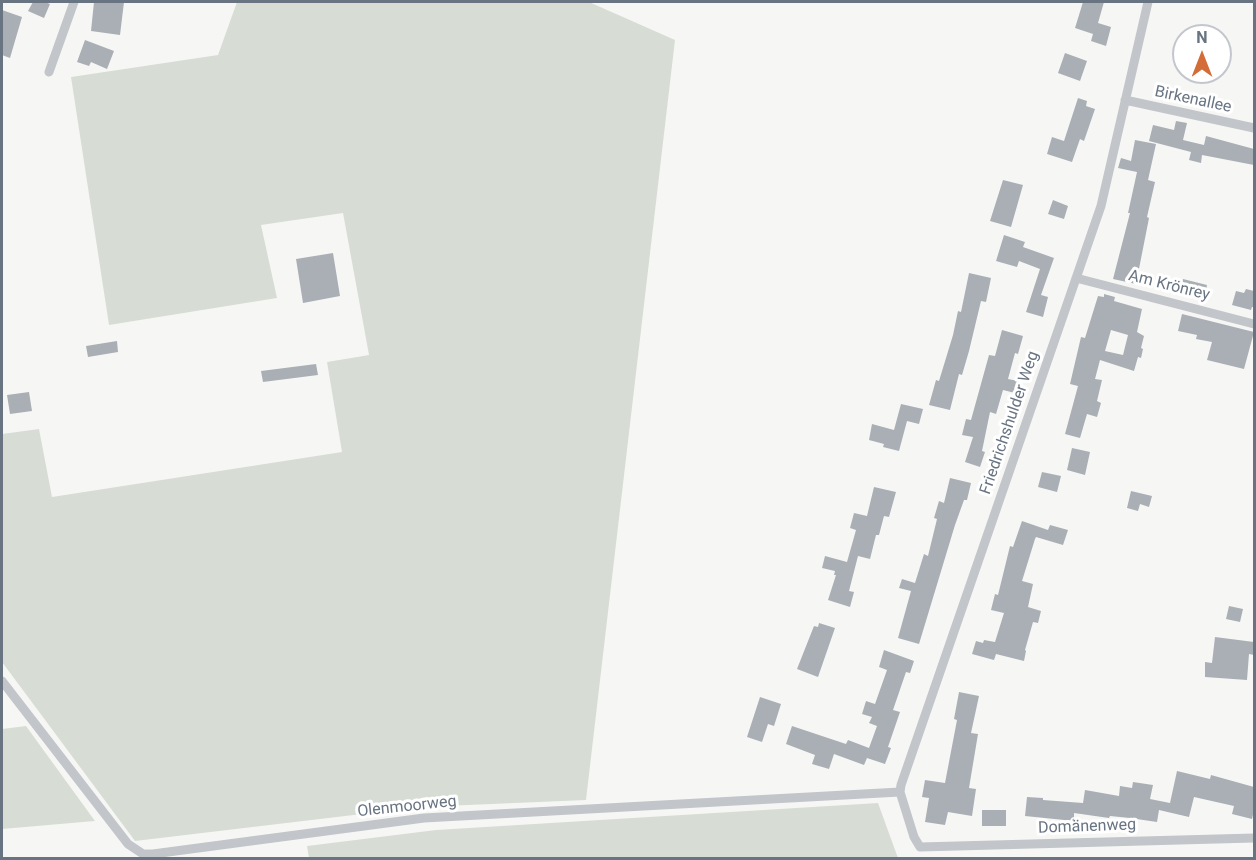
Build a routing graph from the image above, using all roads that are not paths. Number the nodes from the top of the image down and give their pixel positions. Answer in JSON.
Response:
{"nodes":[{"id":1,"x":74,"y":2,"type":"edge"},
{"id":2,"x":1148,"y":2,"type":"edge"},
{"id":3,"x":49,"y":72,"type":"dead end"},
{"id":4,"x":1125,"y":100,"type":"junction"},
{"id":5,"x":1254,"y":129,"type":"edge"},
{"id":6,"x":1076,"y":278,"type":"junction"},
{"id":7,"x":1254,"y":324,"type":"edge"},
{"id":8,"x":2,"y":681,"type":"edge"},
{"id":9,"x":900,"y":792,"type":"junction"},
{"id":10,"x":1254,"y":838,"type":"edge"},
{"id":11,"x":920,"y":847,"type":"junction"},
{"id":12,"x":921,"y":858,"type":"edge"}],
"edges":[{"from":1,"to":3,"type":"street"},
{"from":2,"to":4,"type":"street","name":"Friedrichshulder Weg"},
{"from":4,"to":5,"type":"street","name":"Birkenallee"},
{"from":4,"to":6,"type":"street","name":"Friedrichshulder Weg"},
{"from":6,"to":7,"type":"street","name":"Am Krönrey"},
{"from":6,"to":9,"type":"street","name":"Friedrichshulder Weg"},
{"from":8,"to":9,"type":"street","name":"Olenmoorweg"},
{"from":9,"to":11,"type":"street"},
{"from":10,"to":11,"type":"street","name":"Domänenweg"},
{"from":11,"to":12,"type":"street"}]}
